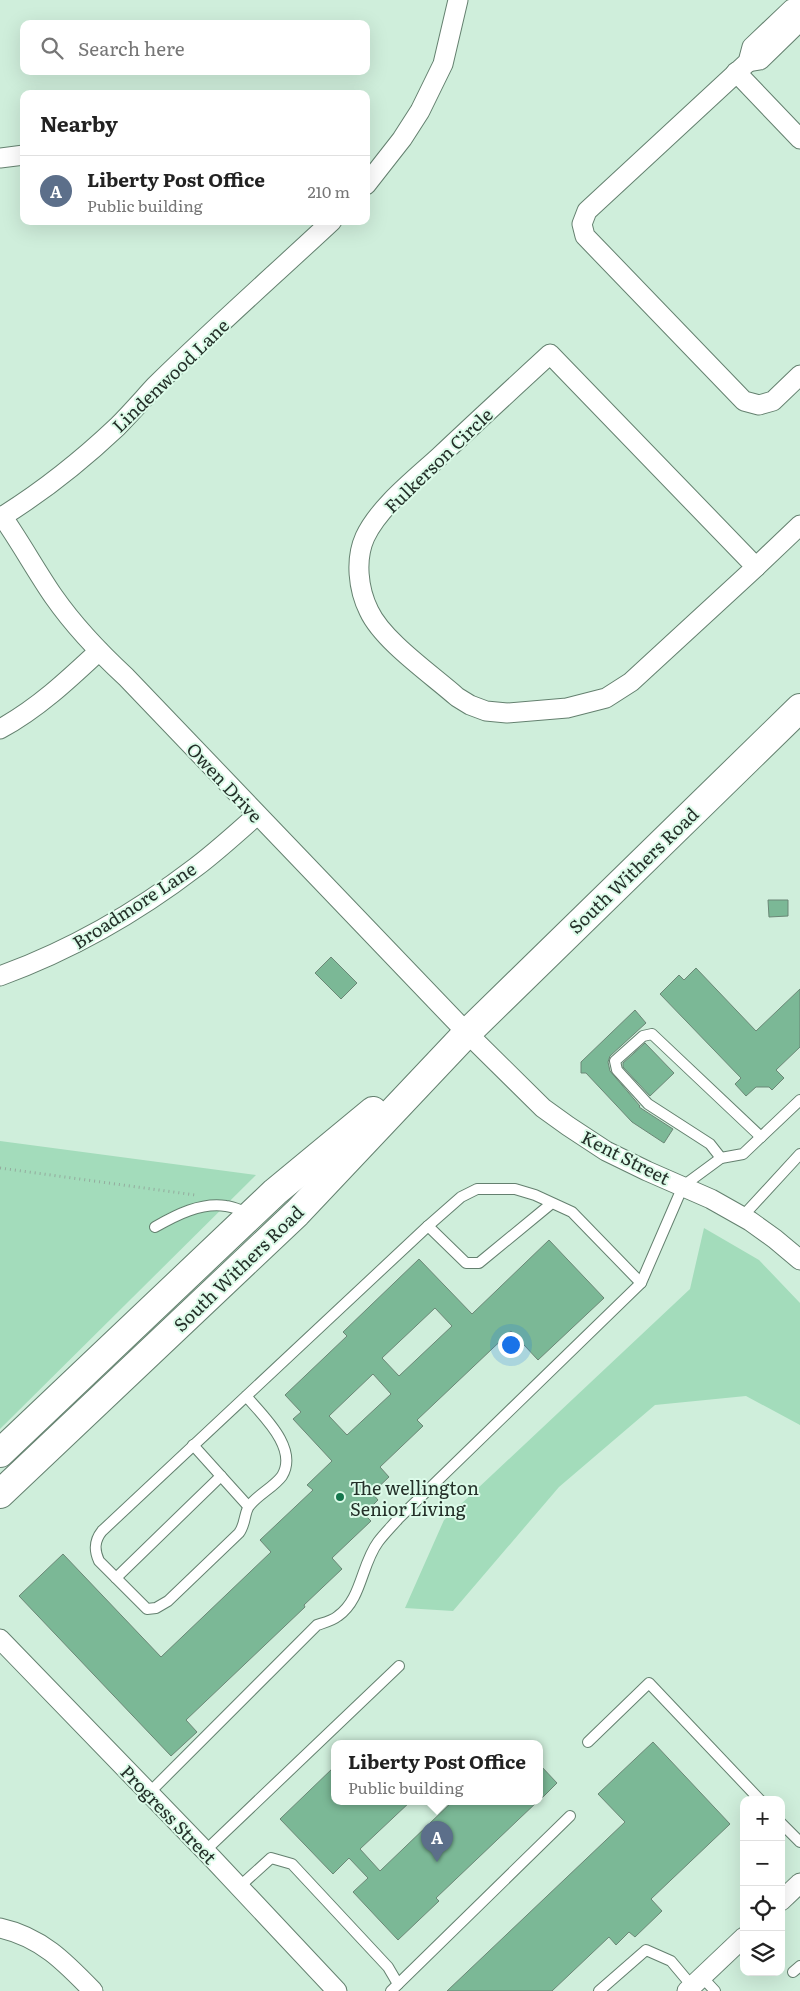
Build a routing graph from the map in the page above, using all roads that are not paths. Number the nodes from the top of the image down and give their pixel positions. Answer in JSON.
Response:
{"nodes":[{"id":1,"x":458,"y":0,"type":"edge"},
{"id":2,"x":800,"y":8,"type":"edge"},
{"id":3,"x":800,"y":21,"type":"edge"},
{"id":4,"x":742,"y":67,"type":"junction"},
{"id":5,"x":800,"y":139,"type":"edge"},
{"id":6,"x":20,"y":156,"type":"edge"},
{"id":7,"x":0,"y":158,"type":"edge"},
{"id":8,"x":370,"y":180,"type":"edge"},
{"id":9,"x":328,"y":225,"type":"edge"},
{"id":10,"x":800,"y":374,"type":"edge"},
{"id":11,"x":1,"y":517,"type":"edge"},
{"id":12,"x":800,"y":525,"type":"edge"},
{"id":13,"x":756,"y":567,"type":"junction"},
{"id":14,"x":99,"y":652,"type":"junction"},
{"id":15,"x":800,"y":708,"type":"edge"},
{"id":16,"x":0,"y":729,"type":"edge"},
{"id":17,"x":257,"y":815,"type":"junction"},
{"id":18,"x":0,"y":976,"type":"edge"},
{"id":19,"x":467,"y":1033,"type":"junction"},
{"id":20,"x":800,"y":1100,"type":"edge"},
{"id":21,"x":761,"y":1137,"type":"junction"},
{"id":22,"x":800,"y":1154,"type":"edge"},
{"id":23,"x":721,"y":1158,"type":"junction"},
{"id":24,"x":683,"y":1186,"type":"junction"},
{"id":25,"x":552,"y":1203,"type":"junction"},
{"id":26,"x":252,"y":1214,"type":"junction"},
{"id":27,"x":742,"y":1216,"type":"junction"},
{"id":28,"x":428,"y":1226,"type":"junction"},
{"id":29,"x":155,"y":1227,"type":"dead end"},
{"id":30,"x":799,"y":1256,"type":"edge"},
{"id":31,"x":641,"y":1282,"type":"junction"},
{"id":32,"x":246,"y":1396,"type":"junction"},
{"id":33,"x":193,"y":1446,"type":"junction"},
{"id":34,"x":0,"y":1453,"type":"edge"},
{"id":35,"x":221,"y":1476,"type":"junction"},
{"id":36,"x":0,"y":1494,"type":"edge"},
{"id":37,"x":248,"y":1506,"type":"junction"},
{"id":38,"x":116,"y":1578,"type":"junction"},
{"id":39,"x":0,"y":1639,"type":"edge"},
{"id":40,"x":399,"y":1666,"type":"dead end"},
{"id":41,"x":588,"y":1742,"type":"dead end"},
{"id":42,"x":149,"y":1793,"type":"junction"},
{"id":43,"x":756,"y":1796,"type":"edge"},
{"id":44,"x":570,"y":1816,"type":"dead end"},
{"id":45,"x":785,"y":1826,"type":"edge"},
{"id":46,"x":800,"y":1842,"type":"edge"},
{"id":47,"x":205,"y":1851,"type":"junction"},
{"id":48,"x":800,"y":1883,"type":"edge"},
{"id":49,"x":238,"y":1887,"type":"junction"},
{"id":50,"x":785,"y":1897,"type":"edge"},
{"id":51,"x":0,"y":1928,"type":"edge"},
{"id":52,"x":740,"y":1941,"type":"edge"},
{"id":53,"x":694,"y":1985,"type":"edge"},
{"id":54,"x":394,"y":1988,"type":"edge"},
{"id":55,"x":93,"y":1991,"type":"edge"},
{"id":56,"x":337,"y":1991,"type":"edge"},
{"id":57,"x":599,"y":1991,"type":"edge"},
{"id":58,"x":714,"y":1991,"type":"edge"}],
"edges":[{"from":1,"to":8,"type":"street"},
{"from":2,"to":4,"type":"street"},
{"from":3,"to":4,"type":"street"},
{"from":4,"to":5,"type":"street"},
{"from":4,"to":10,"type":"street"},
{"from":6,"to":7,"type":"street"},
{"from":9,"to":11,"type":"street","name":"Lindenwood Lane"},
{"from":11,"to":14,"type":"street","name":"Owen Drive"},
{"from":12,"to":13,"type":"street","name":"Fulkerson Circle"},
{"from":13,"to":13,"type":"street","name":"Fulkerson Circle"},
{"from":14,"to":16,"type":"street"},
{"from":14,"to":17,"type":"street","name":"Owen Drive"},
{"from":15,"to":19,"type":"main road","name":"South Withers Road"},
{"from":17,"to":18,"type":"street","name":"Broadmore Lane"},
{"from":17,"to":19,"type":"street","name":"Owen Drive"},
{"from":19,"to":24,"type":"street","name":"Kent Street"},
{"from":19,"to":26,"type":"main road","name":"South Withers Road"},
{"from":19,"to":36,"type":"main road","name":"South Withers Road"},
{"from":20,"to":21,"type":"lane"},
{"from":21,"to":23,"type":"lane"},
{"from":21,"to":23,"type":"lane"},
{"from":22,"to":27,"type":"lane"},
{"from":23,"to":24,"type":"lane"},
{"from":24,"to":27,"type":"street","name":"Kent Street"},
{"from":24,"to":31,"type":"lane"},
{"from":25,"to":28,"type":"lane"},
{"from":25,"to":28,"type":"lane"},
{"from":25,"to":31,"type":"lane"},
{"from":26,"to":29,"type":"lane"},
{"from":26,"to":34,"type":"main road","name":"South Withers Road"},
{"from":27,"to":30,"type":"street","name":"Kent Street"},
{"from":28,"to":32,"type":"lane"},
{"from":31,"to":42,"type":"lane"},
{"from":32,"to":33,"type":"lane"},
{"from":32,"to":37,"type":"lane"},
{"from":33,"to":35,"type":"lane"},
{"from":33,"to":38,"type":"lane"},
{"from":35,"to":37,"type":"lane"},
{"from":35,"to":38,"type":"lane"},
{"from":37,"to":38,"type":"lane"},
{"from":39,"to":42,"type":"street","name":"Progress Street"},
{"from":40,"to":47,"type":"lane"},
{"from":41,"to":43,"type":"lane"},
{"from":42,"to":47,"type":"street","name":"Progress Street"},
{"from":44,"to":54,"type":"lane"},
{"from":45,"to":46,"type":"lane"},
{"from":47,"to":49,"type":"street","name":"Progress Street"},
{"from":48,"to":50,"type":"street"},
{"from":49,"to":54,"type":"lane"},
{"from":49,"to":56,"type":"street","name":"Progress Street"},
{"from":51,"to":55,"type":"street"},
{"from":52,"to":53,"type":"street"},
{"from":53,"to":57,"type":"lane"},
{"from":53,"to":58,"type":"lane"}]}
